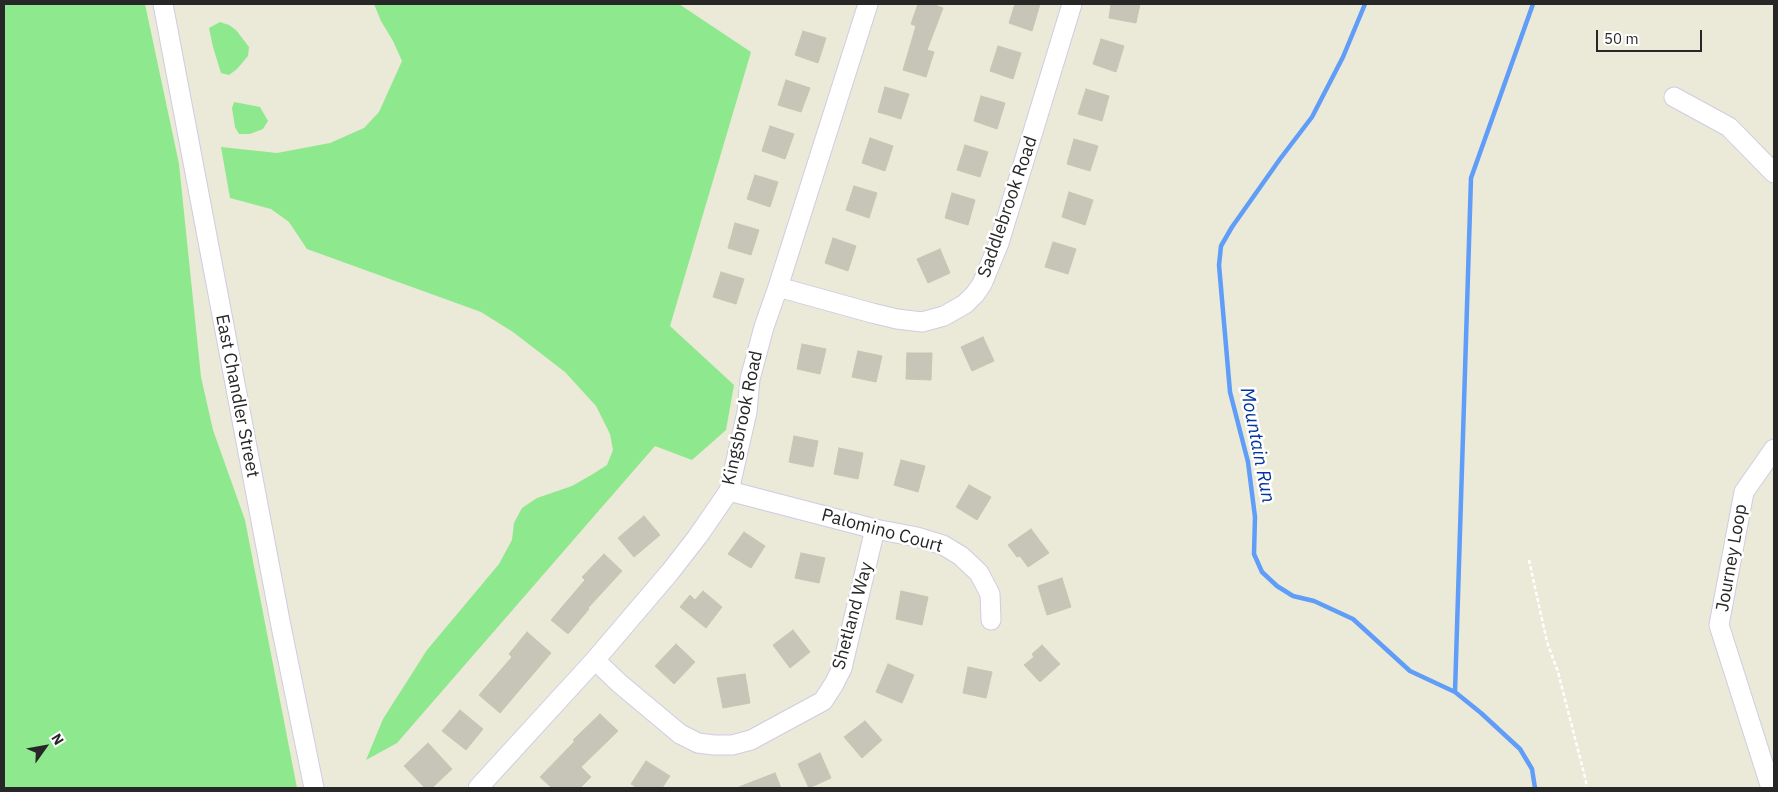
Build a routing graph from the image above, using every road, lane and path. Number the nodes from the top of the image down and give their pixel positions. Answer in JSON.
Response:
{"nodes":[{"id":1,"x":162,"y":4,"type":"edge"},
{"id":2,"x":868,"y":4,"type":"edge"},
{"id":3,"x":1072,"y":4,"type":"edge"},
{"id":4,"x":1674,"y":97,"type":"dead end"},
{"id":5,"x":1774,"y":173,"type":"edge"},
{"id":6,"x":778,"y":287,"type":"junction"},
{"id":7,"x":1774,"y":449,"type":"edge"},
{"id":8,"x":729,"y":491,"type":"junction"},
{"id":9,"x":875,"y":529,"type":"junction"},
{"id":10,"x":1529,"y":560,"type":"dead end"},
{"id":11,"x":991,"y":620,"type":"dead end"},
{"id":12,"x":595,"y":660,"type":"junction"},
{"id":13,"x":1766,"y":744,"type":"edge"},
{"id":14,"x":314,"y":788,"type":"edge"},
{"id":15,"x":478,"y":788,"type":"edge"},
{"id":16,"x":1586,"y":788,"type":"edge"},
{"id":17,"x":1771,"y":788,"type":"edge"}],
"edges":[{"from":1,"to":14,"type":"street","name":"East Chandler Street"},
{"from":2,"to":6,"type":"street","name":"Kingsbrook Road"},
{"from":3,"to":6,"type":"street","name":"Saddlebrook Road"},
{"from":4,"to":5,"type":"street"},
{"from":6,"to":8,"type":"street","name":"Kingsbrook Road"},
{"from":7,"to":13,"type":"street","name":"Journey Loop"},
{"from":8,"to":9,"type":"street","name":"Palomino Court"},
{"from":8,"to":12,"type":"street","name":"Kingsbrook Road"},
{"from":9,"to":11,"type":"street","name":"Palomino Court"},
{"from":9,"to":12,"type":"street","name":"Shetland Way"},
{"from":10,"to":16,"type":"path"},
{"from":12,"to":15,"type":"street","name":"Kingsbrook Road"},
{"from":13,"to":17,"type":"street","name":"Journey Loop"}]}
